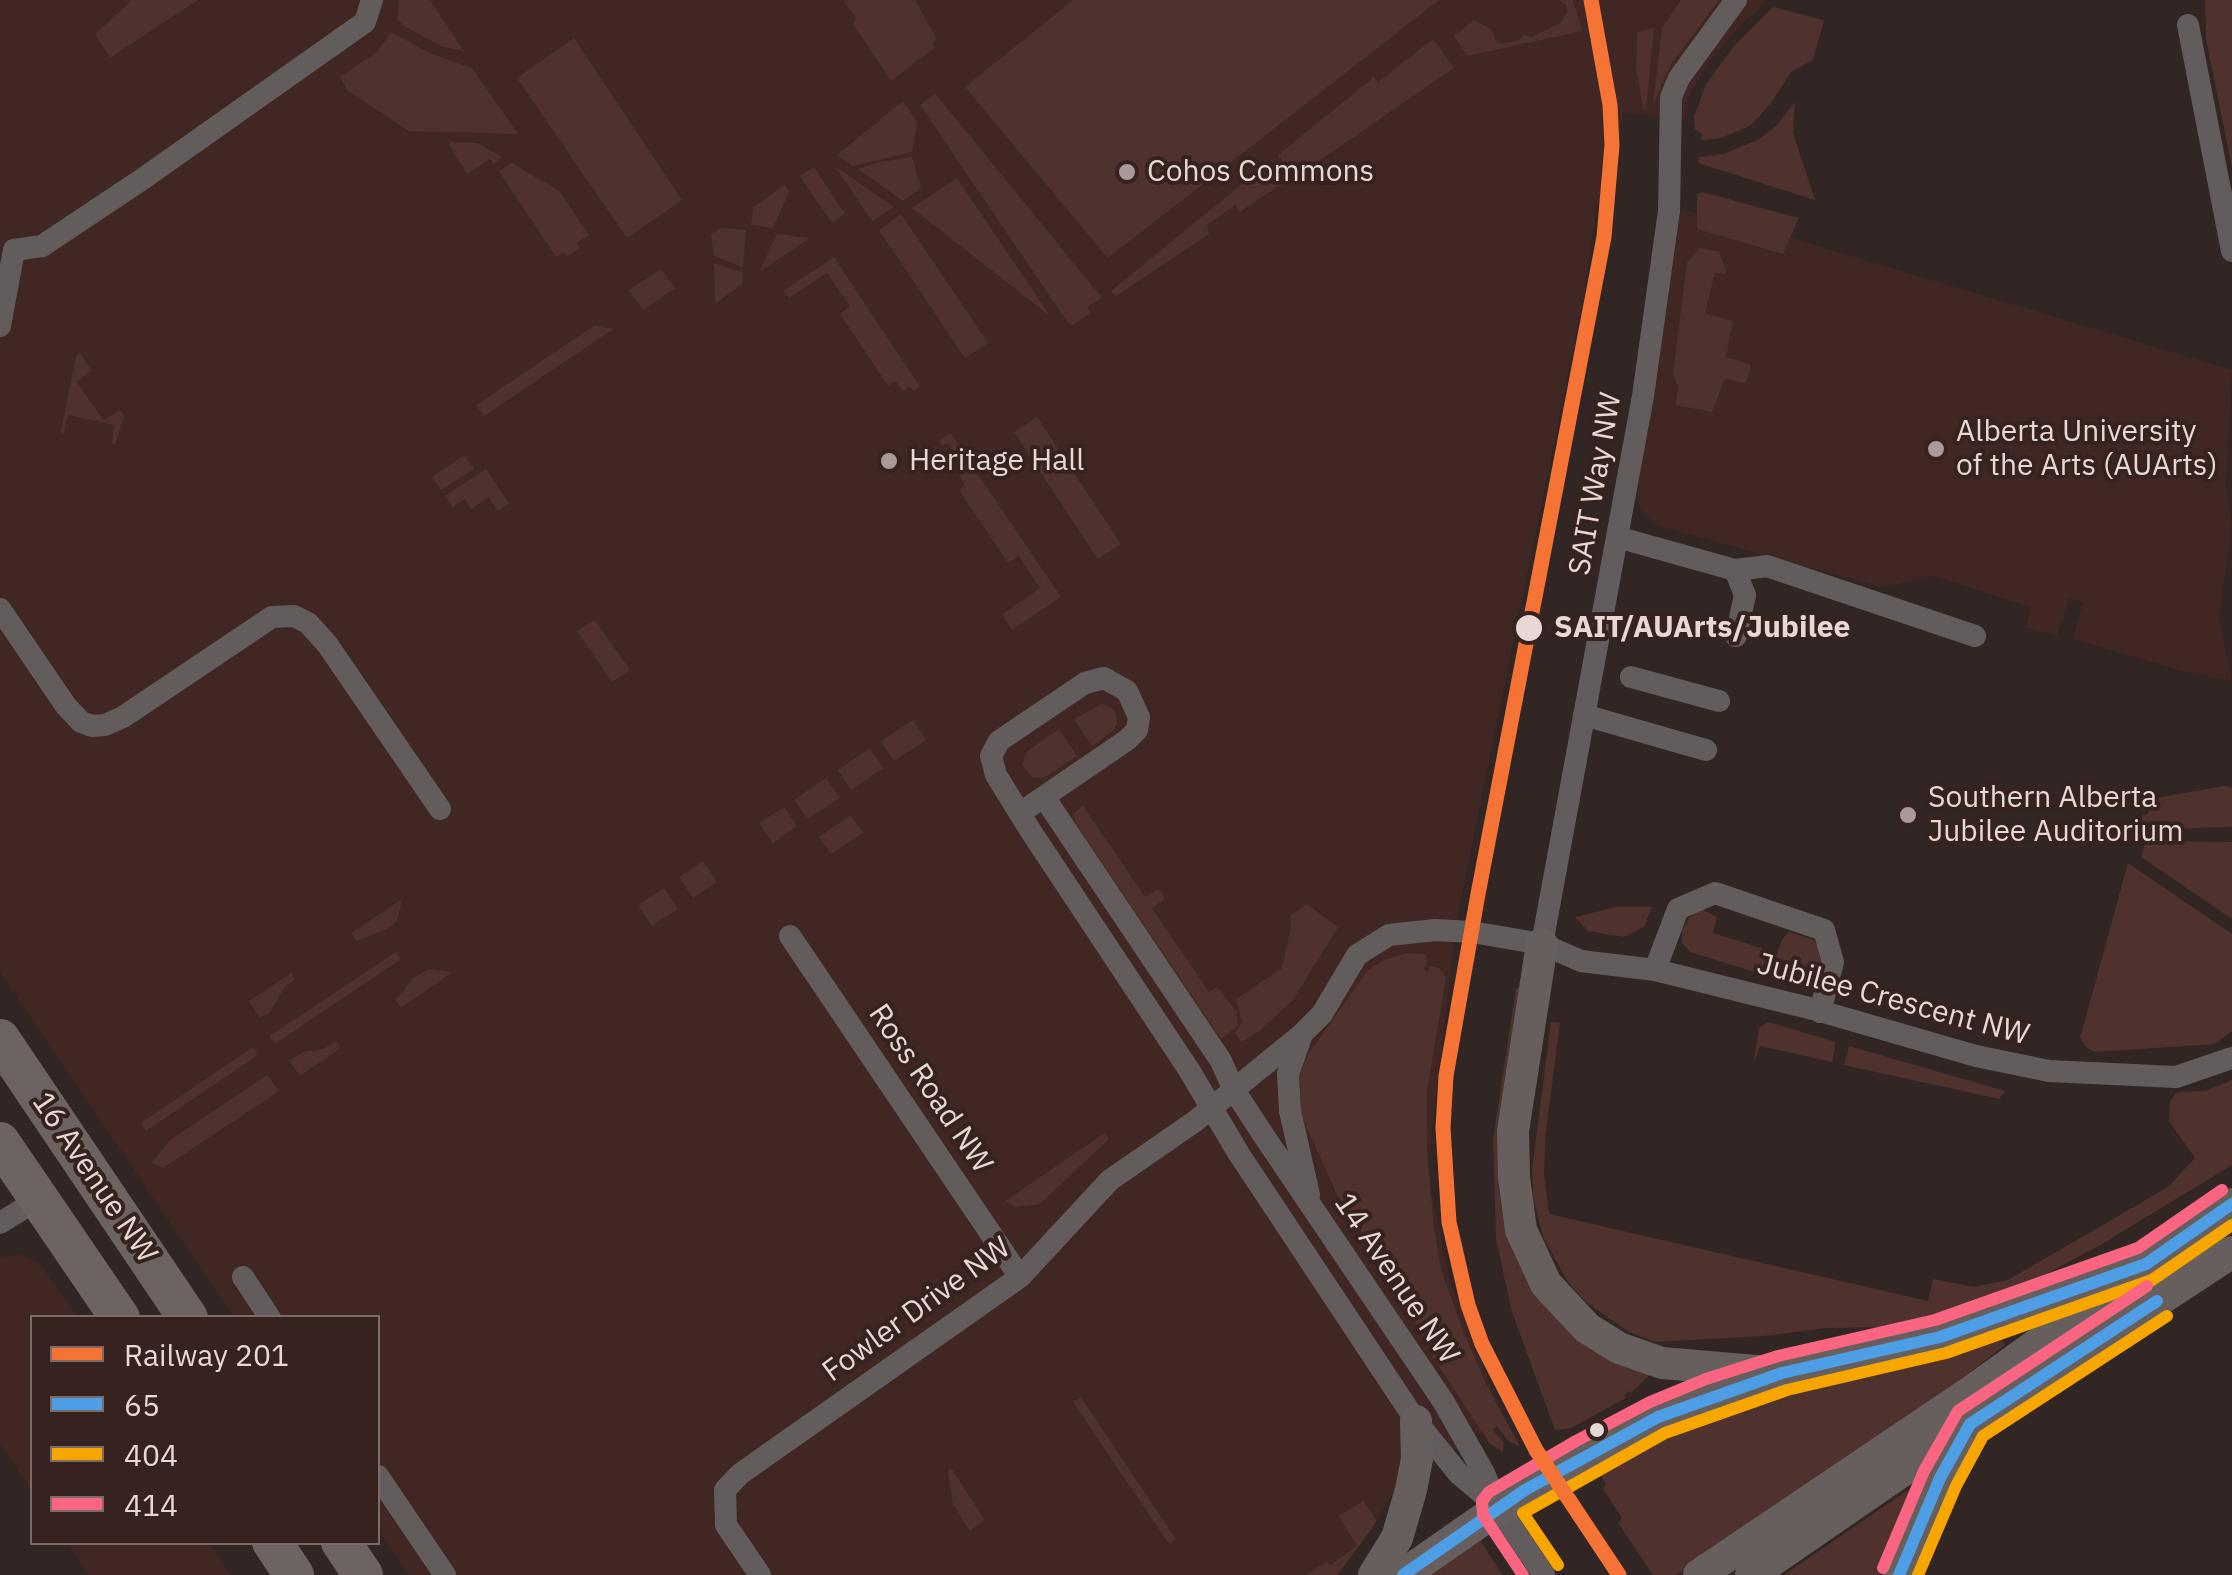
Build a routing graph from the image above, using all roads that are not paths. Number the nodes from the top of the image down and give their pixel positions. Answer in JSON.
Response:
{"nodes":[{"id":1,"x":372,"y":0,"type":"edge"},
{"id":2,"x":1736,"y":0,"type":"edge"},
{"id":3,"x":2188,"y":25,"type":"dead end"},
{"id":4,"x":2232,"y":252,"type":"edge"},
{"id":5,"x":0,"y":326,"type":"edge"},
{"id":6,"x":1617,"y":537,"type":"junction"},
{"id":7,"x":1735,"y":570,"type":"junction"},
{"id":8,"x":0,"y":609,"type":"edge"},
{"id":9,"x":1736,"y":636,"type":"dead end"},
{"id":10,"x":1975,"y":636,"type":"dead end"},
{"id":11,"x":1630,"y":677,"type":"dead end"},
{"id":12,"x":1719,"y":701,"type":"dead end"},
{"id":13,"x":1584,"y":715,"type":"junction"},
{"id":14,"x":1706,"y":750,"type":"dead end"},
{"id":15,"x":1044,"y":798,"type":"junction"},
{"id":16,"x":440,"y":809,"type":"dead end"},
{"id":17,"x":1020,"y":813,"type":"junction"},
{"id":18,"x":790,"y":936,"type":"dead end"},
{"id":19,"x":1542,"y":944,"type":"junction"},
{"id":20,"x":1655,"y":970,"type":"junction"},
{"id":21,"x":1820,"y":1012,"type":"junction"},
{"id":22,"x":1302,"y":1035,"type":"junction"},
{"id":23,"x":0,"y":1039,"type":"edge"},
{"id":24,"x":2232,"y":1058,"type":"edge"},
{"id":25,"x":1234,"y":1090,"type":"junction"},
{"id":26,"x":1210,"y":1109,"type":"junction"},
{"id":27,"x":0,"y":1142,"type":"edge"},
{"id":28,"x":38,"y":1199,"type":"junction"},
{"id":29,"x":2232,"y":1204,"type":"edge"},
{"id":30,"x":1312,"y":1208,"type":"junction"},
{"id":31,"x":0,"y":1223,"type":"edge"},
{"id":32,"x":2232,"y":1252,"type":"edge"},
{"id":33,"x":2146,"y":1264,"type":"junction"},
{"id":34,"x":242,"y":1277,"type":"dead end"},
{"id":35,"x":1020,"y":1277,"type":"junction"},
{"id":36,"x":118,"y":1315,"type":"edge"},
{"id":37,"x":186,"y":1315,"type":"edge"},
{"id":38,"x":268,"y":1315,"type":"edge"},
{"id":39,"x":1782,"y":1373,"type":"junction"},
{"id":40,"x":1416,"y":1421,"type":"junction"},
{"id":41,"x":1970,"y":1424,"type":"junction"},
{"id":42,"x":380,"y":1479,"type":"edge"},
{"id":43,"x":1498,"y":1507,"type":"junction"},
{"id":44,"x":274,"y":1545,"type":"edge"},
{"id":45,"x":343,"y":1545,"type":"edge"},
{"id":46,"x":294,"y":1575,"type":"edge"},
{"id":47,"x":363,"y":1575,"type":"edge"},
{"id":48,"x":445,"y":1575,"type":"edge"},
{"id":49,"x":760,"y":1575,"type":"edge"},
{"id":50,"x":1374,"y":1575,"type":"edge"},
{"id":51,"x":1403,"y":1575,"type":"edge"},
{"id":52,"x":1544,"y":1575,"type":"edge"},
{"id":53,"x":1699,"y":1575,"type":"edge"},
{"id":54,"x":1751,"y":1575,"type":"edge"},
{"id":55,"x":1898,"y":1575,"type":"edge"}],
"edges":[{"from":1,"to":5,"type":"street"},
{"from":2,"to":6,"type":"street","name":"SAIT Way NW"},
{"from":3,"to":4,"type":"street"},
{"from":6,"to":7,"type":"street"},
{"from":6,"to":13,"type":"street","name":"SAIT Way NW"},
{"from":7,"to":9,"type":"street"},
{"from":7,"to":10,"type":"street"},
{"from":8,"to":16,"type":"street"},
{"from":11,"to":12,"type":"street"},
{"from":13,"to":14,"type":"street"},
{"from":13,"to":19,"type":"street","name":"SAIT Way NW"},
{"from":15,"to":17,"type":"street"},
{"from":15,"to":17,"type":"street","name":"14 Avenue NW"},
{"from":15,"to":25,"type":"street","name":"14 Avenue NW"},
{"from":17,"to":26,"type":"street","name":"14 Avenue NW"},
{"from":18,"to":35,"type":"street","name":"Ross Road NW"},
{"from":19,"to":20,"type":"street","name":"Jubilee Crescent NW"},
{"from":19,"to":22,"type":"street"},
{"from":19,"to":39,"type":"main road"},
{"from":20,"to":21,"type":"street","name":"Jubilee Crescent NW"},
{"from":20,"to":21,"type":"street"},
{"from":21,"to":24,"type":"street","name":"Jubilee Crescent NW"},
{"from":22,"to":25,"type":"street"},
{"from":22,"to":30,"type":"street"},
{"from":23,"to":37,"type":"highway","name":"16 Avenue NW"},
{"from":25,"to":26,"type":"street"},
{"from":25,"to":30,"type":"street","name":"14 Avenue NW"},
{"from":26,"to":35,"type":"street","name":"Fowler Drive NW"},
{"from":26,"to":40,"type":"street","name":"14 Avenue NW"},
{"from":27,"to":28,"type":"highway","name":"16 Avenue NW"},
{"from":28,"to":31,"type":"street"},
{"from":28,"to":36,"type":"highway","name":"16 Avenue NW"},
{"from":29,"to":33,"type":"main road"},
{"from":30,"to":43,"type":"street","name":"14 Avenue NW"},
{"from":32,"to":41,"type":"main road"},
{"from":33,"to":39,"type":"main road"},
{"from":33,"to":53,"type":"main road"},
{"from":34,"to":38,"type":"street"},
{"from":35,"to":49,"type":"street","name":"Fowler Drive NW"},
{"from":39,"to":43,"type":"main road"},
{"from":40,"to":43,"type":"street","name":"14 Avenue NW"},
{"from":40,"to":50,"type":"main road"},
{"from":41,"to":54,"type":"main road"},
{"from":41,"to":55,"type":"main road"},
{"from":42,"to":48,"type":"street"},
{"from":43,"to":51,"type":"main road"},
{"from":43,"to":52,"type":"street","name":"14 Avenue NW"},
{"from":44,"to":46,"type":"highway"},
{"from":45,"to":47,"type":"highway"}]}
